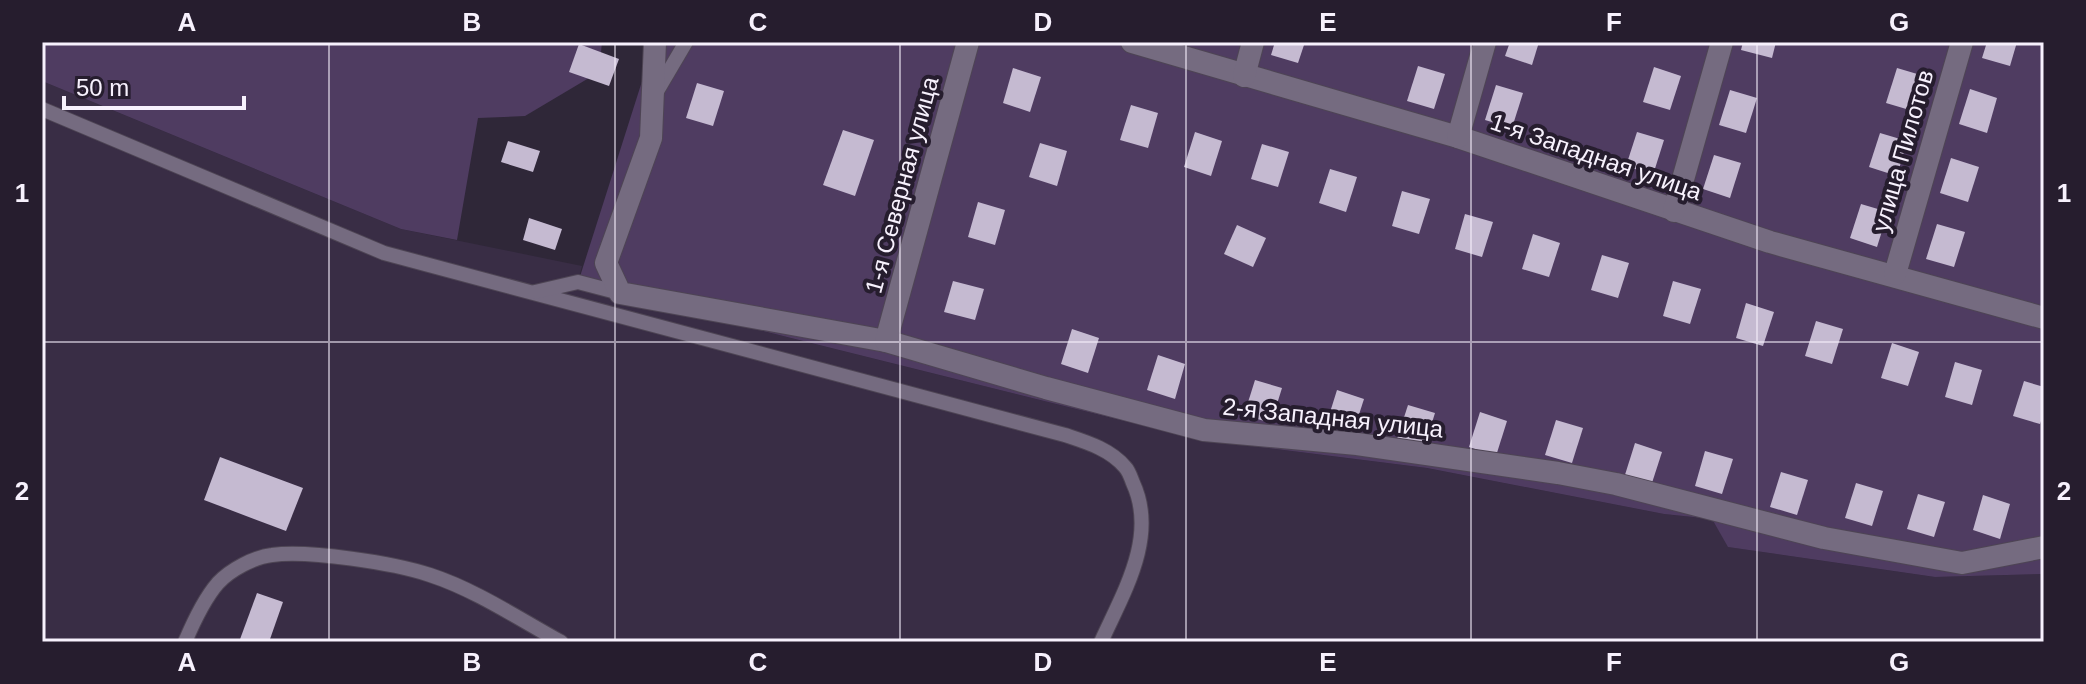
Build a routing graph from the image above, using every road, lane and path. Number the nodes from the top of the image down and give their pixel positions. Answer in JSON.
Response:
{"nodes":[{"id":1,"x":655,"y":42,"type":"edge"},
{"id":2,"x":686,"y":42,"type":"edge"},
{"id":3,"x":968,"y":42,"type":"edge"},
{"id":4,"x":1132,"y":42,"type":"edge"},
{"id":5,"x":1253,"y":42,"type":"edge"},
{"id":6,"x":1485,"y":42,"type":"edge"},
{"id":7,"x":1722,"y":42,"type":"edge"},
{"id":8,"x":1962,"y":42,"type":"edge"},
{"id":9,"x":1244,"y":76,"type":"junction"},
{"id":10,"x":654,"y":97,"type":"junction"},
{"id":11,"x":42,"y":109,"type":"edge"},
{"id":12,"x":1458,"y":137,"type":"junction"},
{"id":13,"x":1674,"y":211,"type":"junction"},
{"id":14,"x":1895,"y":274,"type":"junction"},
{"id":15,"x":532,"y":293,"type":"junction"},
{"id":16,"x":620,"y":293,"type":"junction"},
{"id":17,"x":2044,"y":318,"type":"edge"},
{"id":18,"x":886,"y":341,"type":"junction"},
{"id":19,"x":2044,"y":547,"type":"edge"},
{"id":20,"x":185,"y":642,"type":"edge"},
{"id":21,"x":561,"y":642,"type":"edge"},
{"id":22,"x":1101,"y":642,"type":"edge"}],
"edges":[{"from":1,"to":10,"type":"street"},
{"from":2,"to":10,"type":"lane"},
{"from":3,"to":18,"type":"street","name":"1-я Северная улица"},
{"from":4,"to":9,"type":"street","name":"1-я Западная улица"},
{"from":5,"to":9,"type":"street"},
{"from":6,"to":12,"type":"street"},
{"from":7,"to":13,"type":"street"},
{"from":8,"to":14,"type":"street","name":"улица Пилотов"},
{"from":9,"to":12,"type":"street","name":"1-я Западная улица"},
{"from":10,"to":16,"type":"street"},
{"from":11,"to":15,"type":"lane"},
{"from":12,"to":13,"type":"street","name":"1-я Западная улица"},
{"from":13,"to":14,"type":"street","name":"1-я Западная улица"},
{"from":14,"to":17,"type":"street","name":"1-я Западная улица"},
{"from":15,"to":16,"type":"lane"},
{"from":15,"to":22,"type":"lane"},
{"from":16,"to":18,"type":"street","name":"2-я Западная улица"},
{"from":18,"to":19,"type":"street","name":"2-я Западная улица"},
{"from":20,"to":21,"type":"lane"}]}
